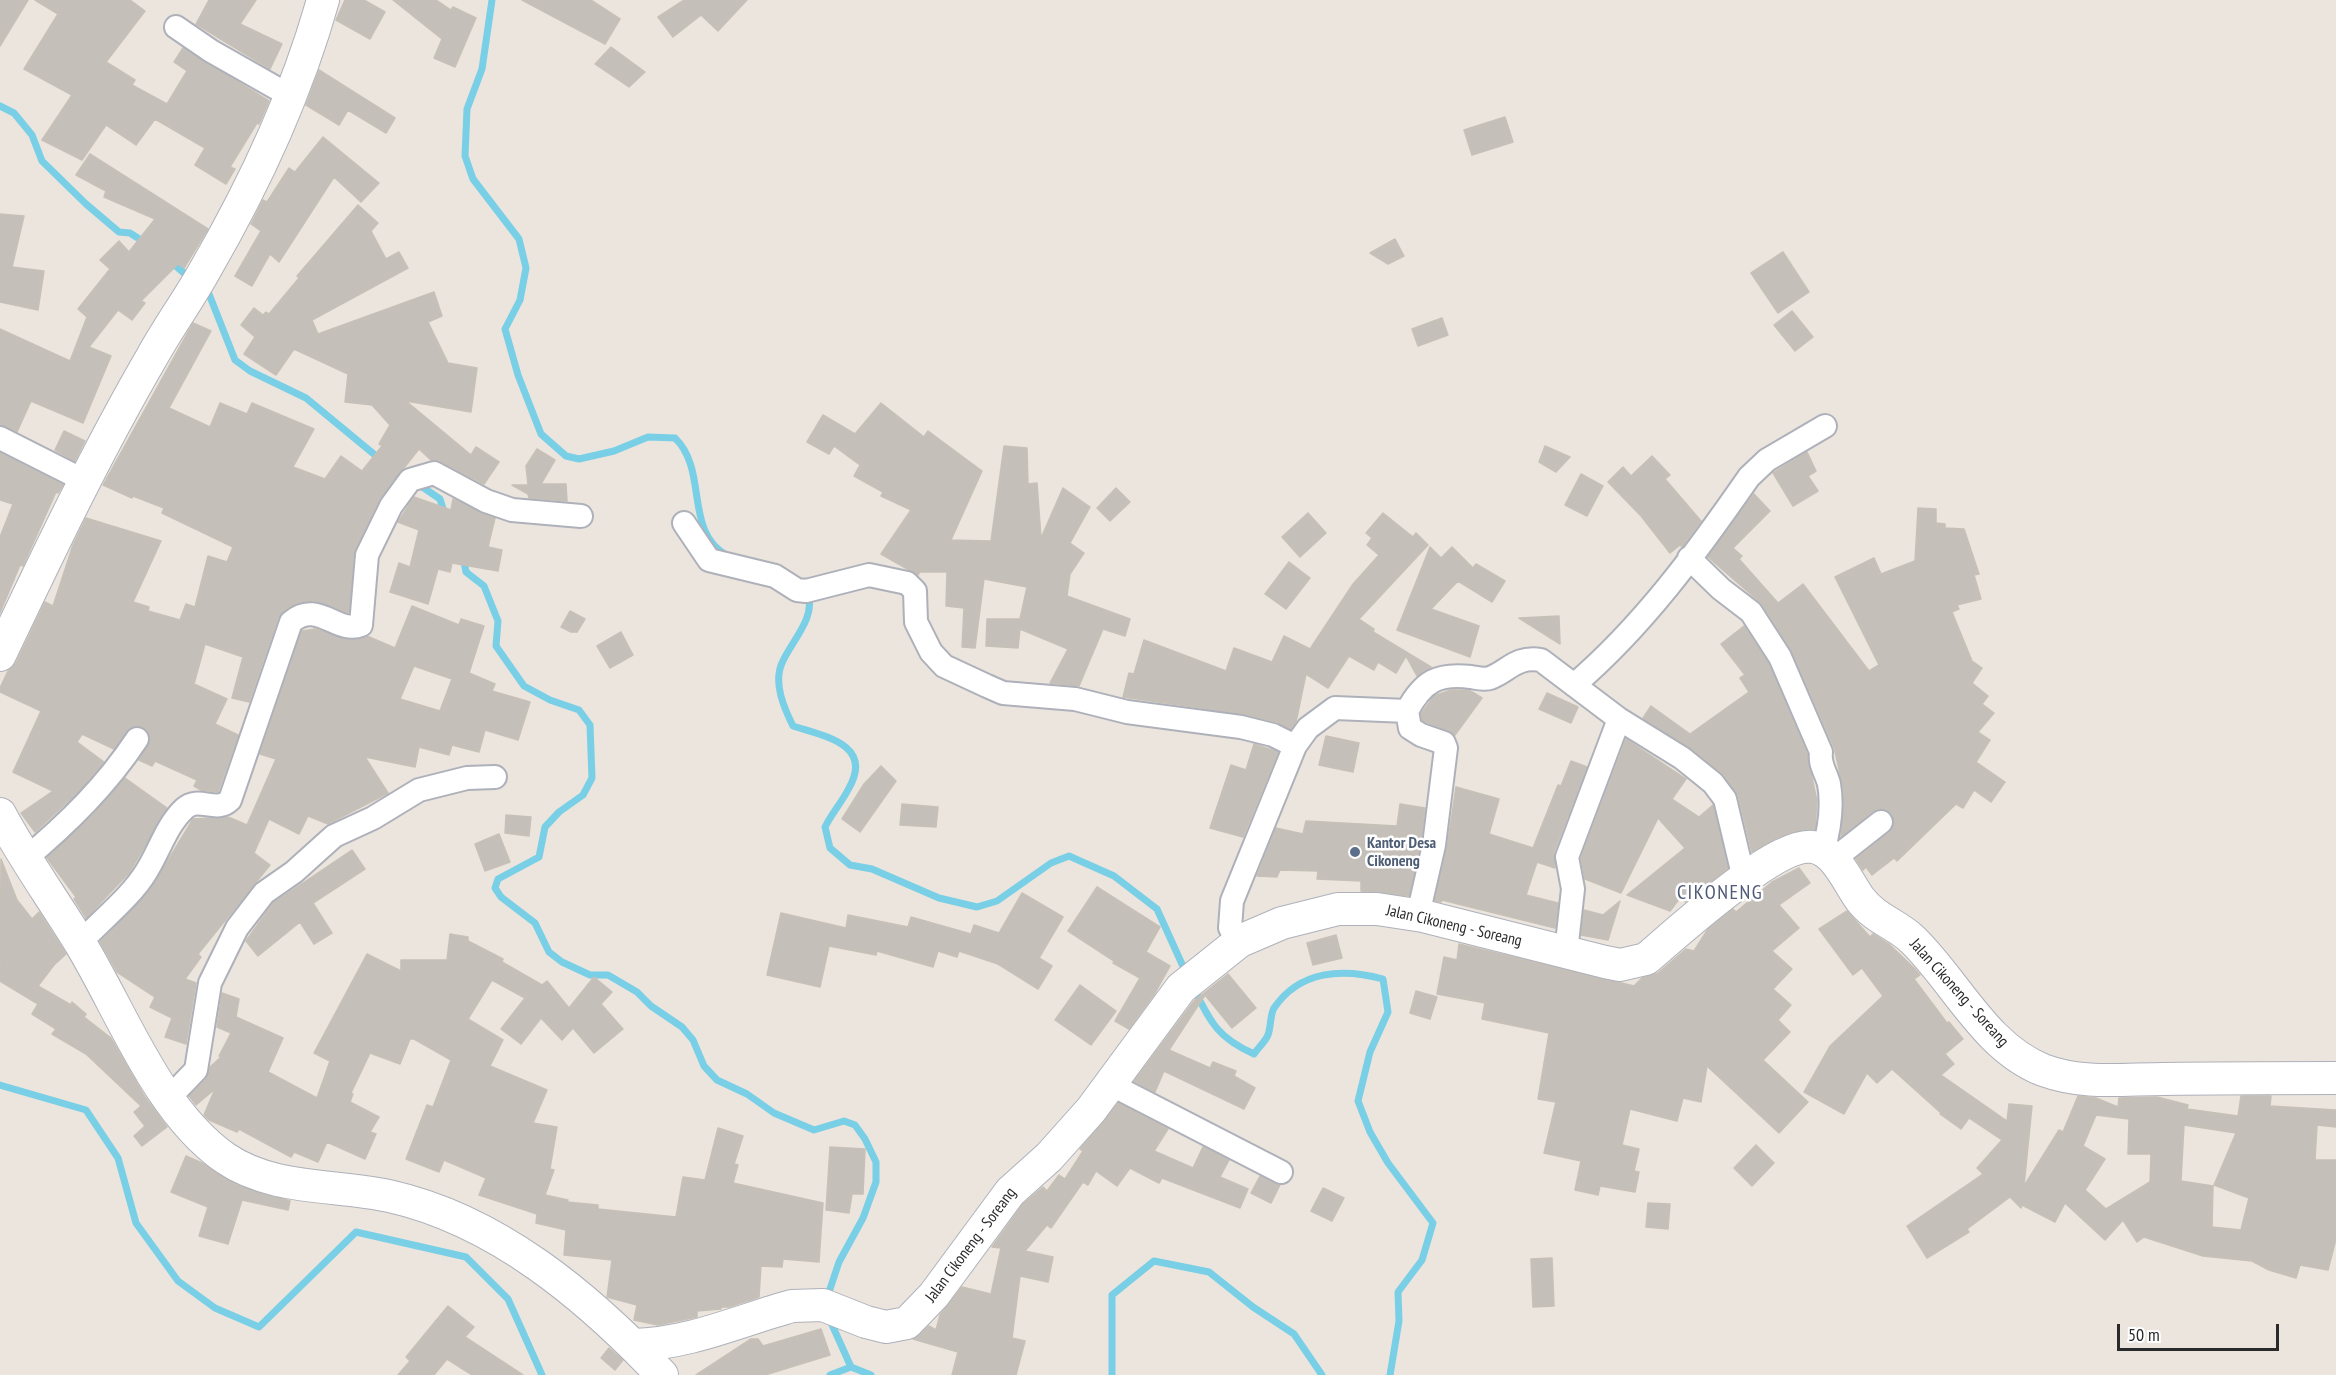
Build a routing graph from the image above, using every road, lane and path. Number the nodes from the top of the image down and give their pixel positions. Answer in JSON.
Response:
{"nodes":[{"id":1,"x":323,"y":0,"type":"edge"},
{"id":2,"x":176,"y":27,"type":"dead end"},
{"id":3,"x":292,"y":98,"type":"junction"},
{"id":4,"x":1825,"y":426,"type":"dead end"},
{"id":5,"x":0,"y":438,"type":"edge"},
{"id":6,"x":83,"y":480,"type":"junction"},
{"id":7,"x":581,"y":516,"type":"dead end"},
{"id":8,"x":684,"y":523,"type":"dead end"},
{"id":9,"x":1689,"y":558,"type":"junction"},
{"id":10,"x":0,"y":655,"type":"edge"},
{"id":11,"x":1574,"y":685,"type":"junction"},
{"id":12,"x":1407,"y":711,"type":"junction"},
{"id":13,"x":1619,"y":719,"type":"junction"},
{"id":14,"x":137,"y":739,"type":"dead end"},
{"id":15,"x":1295,"y":746,"type":"junction"},
{"id":16,"x":495,"y":777,"type":"dead end"},
{"id":17,"x":0,"y":814,"type":"edge"},
{"id":18,"x":1881,"y":822,"type":"dead end"},
{"id":19,"x":1828,"y":855,"type":"junction"},
{"id":20,"x":24,"y":860,"type":"junction"},
{"id":21,"x":1744,"y":879,"type":"junction"},
{"id":22,"x":1418,"y":915,"type":"junction"},
{"id":23,"x":1240,"y":941,"type":"junction"},
{"id":24,"x":80,"y":943,"type":"junction"},
{"id":25,"x":1566,"y":952,"type":"junction"},
{"id":26,"x":2336,"y":1078,"type":"edge"},
{"id":27,"x":1110,"y":1084,"type":"junction"},
{"id":28,"x":167,"y":1096,"type":"junction"},
{"id":29,"x":1281,"y":1172,"type":"dead end"},
{"id":30,"x":633,"y":1345,"type":"junction"},
{"id":31,"x":662,"y":1375,"type":"edge"}],
"edges":[{"from":1,"to":3,"type":"street"},
{"from":2,"to":3,"type":"street"},
{"from":3,"to":6,"type":"street"},
{"from":4,"to":9,"type":"street"},
{"from":5,"to":6,"type":"street"},
{"from":6,"to":10,"type":"street"},
{"from":7,"to":24,"type":"street"},
{"from":8,"to":15,"type":"street"},
{"from":9,"to":11,"type":"street"},
{"from":9,"to":19,"type":"street"},
{"from":11,"to":12,"type":"street"},
{"from":11,"to":13,"type":"street"},
{"from":12,"to":15,"type":"street"},
{"from":12,"to":22,"type":"street"},
{"from":13,"to":21,"type":"street"},
{"from":13,"to":25,"type":"street"},
{"from":14,"to":20,"type":"street"},
{"from":15,"to":23,"type":"street"},
{"from":16,"to":28,"type":"street"},
{"from":17,"to":20,"type":"street"},
{"from":18,"to":19,"type":"street"},
{"from":19,"to":21,"type":"street","name":"Jalan Cikoneng - Soreang"},
{"from":19,"to":26,"type":"street","name":"Jalan Cikoneng - Soreang"},
{"from":20,"to":24,"type":"street"},
{"from":21,"to":25,"type":"street","name":"Jalan Cikoneng - Soreang"},
{"from":22,"to":23,"type":"street","name":"Jalan Cikoneng - Soreang"},
{"from":22,"to":25,"type":"street","name":"Jalan Cikoneng - Soreang"},
{"from":23,"to":27,"type":"street","name":"Jalan Cikoneng - Soreang"},
{"from":24,"to":28,"type":"street"},
{"from":27,"to":29,"type":"street"},
{"from":27,"to":30,"type":"street","name":"Jalan Cikoneng - Soreang"},
{"from":28,"to":30,"type":"street"},
{"from":30,"to":31,"type":"street"}]}
